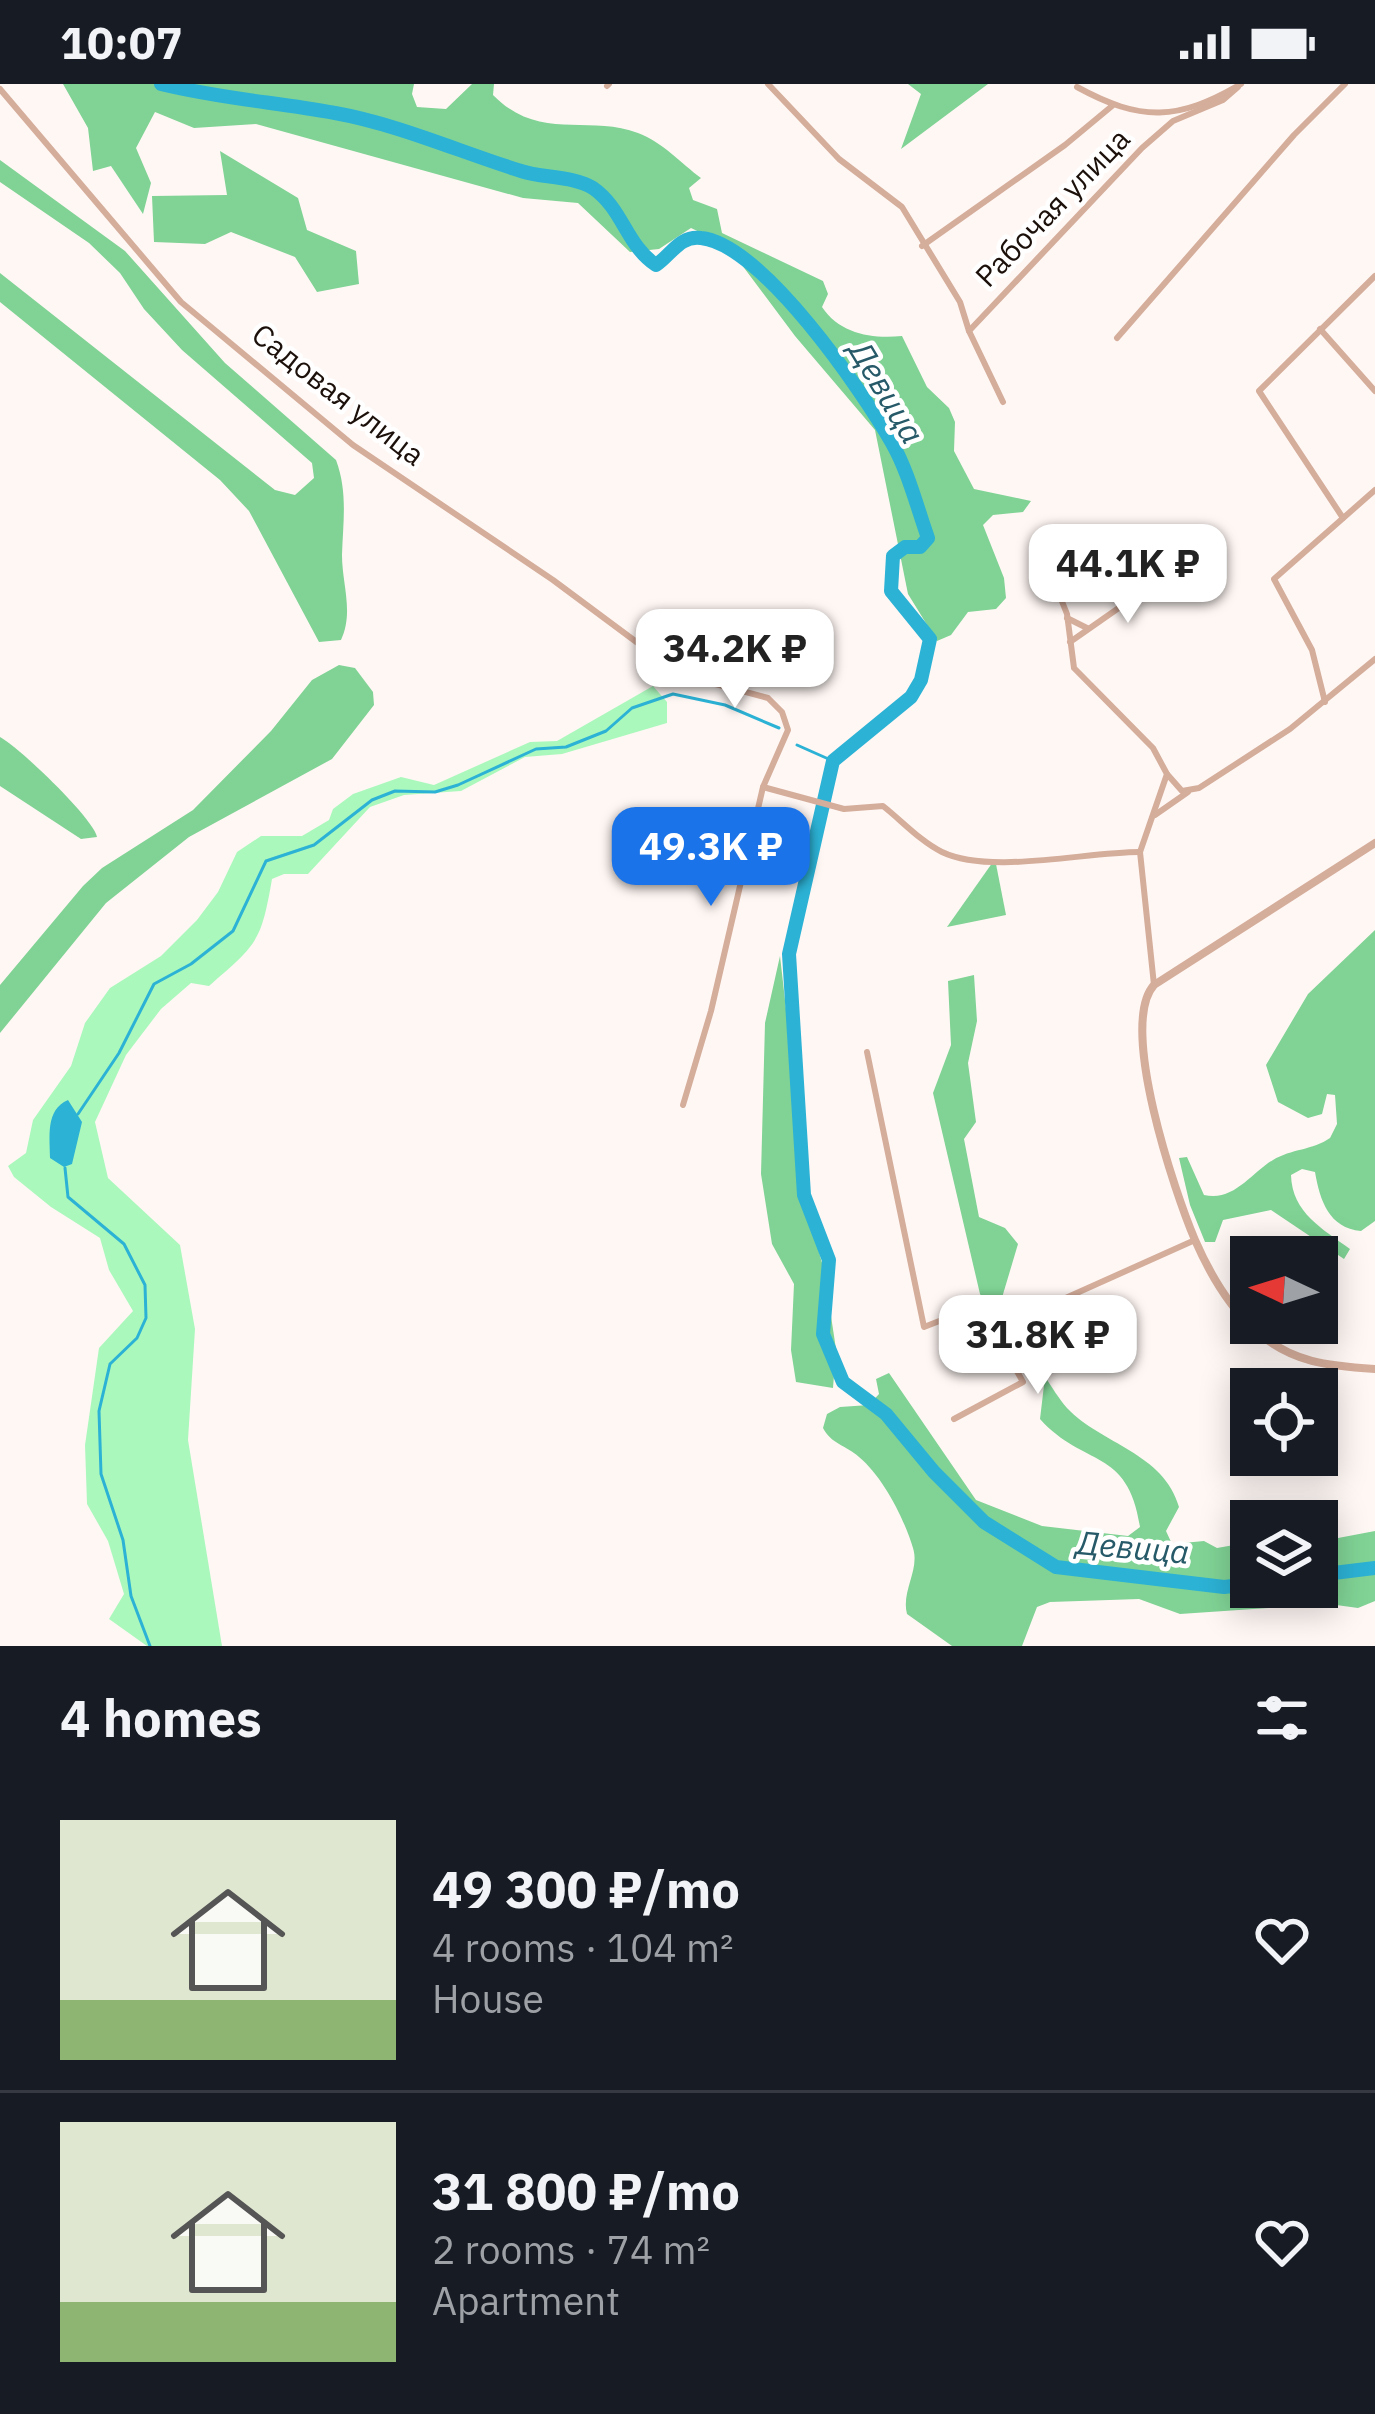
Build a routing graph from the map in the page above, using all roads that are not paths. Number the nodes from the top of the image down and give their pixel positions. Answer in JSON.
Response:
{"nodes":[{"id":1,"x":768,"y":84,"type":"edge"},
{"id":2,"x":1345,"y":84,"type":"edge"},
{"id":3,"x":1239,"y":86,"type":"edge"},
{"id":4,"x":1077,"y":87,"type":"dead end"},
{"id":5,"x":0,"y":89,"type":"edge"},
{"id":6,"x":1112,"y":106,"type":"junction"},
{"id":7,"x":922,"y":246,"type":"junction"},
{"id":8,"x":1375,"y":276,"type":"edge"},
{"id":9,"x":1321,"y":329,"type":"junction"},
{"id":10,"x":969,"y":331,"type":"junction"},
{"id":11,"x":1117,"y":338,"type":"dead end"},
{"id":12,"x":1375,"y":391,"type":"edge"},
{"id":13,"x":1004,"y":402,"type":"dead end"},
{"id":14,"x":1375,"y":490,"type":"edge"},
{"id":15,"x":1343,"y":518,"type":"junction"},
{"id":16,"x":1047,"y":564,"type":"dead end"},
{"id":17,"x":1169,"y":581,"type":"dead end"},
{"id":18,"x":1067,"y":618,"type":"junction"},
{"id":19,"x":1087,"y":628,"type":"junction"},
{"id":20,"x":1070,"y":642,"type":"junction"},
{"id":21,"x":1375,"y":659,"type":"edge"},
{"id":22,"x":1325,"y":702,"type":"junction"},
{"id":23,"x":1167,"y":774,"type":"junction"},
{"id":24,"x":763,"y":787,"type":"junction"},
{"id":25,"x":1187,"y":792,"type":"junction"},
{"id":26,"x":1152,"y":818,"type":"junction"},
{"id":27,"x":1375,"y":843,"type":"edge"},
{"id":28,"x":1141,"y":852,"type":"junction"},
{"id":29,"x":1154,"y":985,"type":"junction"},
{"id":30,"x":867,"y":1052,"type":"dead end"},
{"id":31,"x":683,"y":1105,"type":"dead end"},
{"id":32,"x":1196,"y":1240,"type":"junction"},
{"id":33,"x":1012,"y":1310,"type":"junction"},
{"id":34,"x":1375,"y":1369,"type":"edge"},
{"id":35,"x":954,"y":1419,"type":"dead end"}],
"edges":[{"from":1,"to":7,"type":"street"},
{"from":2,"to":11,"type":"street"},
{"from":3,"to":6,"type":"street"},
{"from":3,"to":10,"type":"street","name":"Рабочая улица"},
{"from":4,"to":6,"type":"street"},
{"from":5,"to":24,"type":"street","name":"Садовая улица"},
{"from":6,"to":7,"type":"street"},
{"from":7,"to":10,"type":"street"},
{"from":8,"to":9,"type":"street"},
{"from":9,"to":12,"type":"street"},
{"from":9,"to":15,"type":"street"},
{"from":10,"to":13,"type":"street"},
{"from":14,"to":15,"type":"street"},
{"from":15,"to":22,"type":"street"},
{"from":16,"to":18,"type":"street"},
{"from":17,"to":19,"type":"street"},
{"from":18,"to":19,"type":"street"},
{"from":18,"to":20,"type":"street"},
{"from":19,"to":20,"type":"street"},
{"from":20,"to":23,"type":"street"},
{"from":21,"to":22,"type":"street"},
{"from":22,"to":25,"type":"street"},
{"from":23,"to":25,"type":"street"},
{"from":23,"to":26,"type":"street"},
{"from":24,"to":28,"type":"street"},
{"from":24,"to":31,"type":"street"},
{"from":25,"to":26,"type":"street"},
{"from":26,"to":28,"type":"street"},
{"from":27,"to":29,"type":"street"},
{"from":28,"to":29,"type":"street"},
{"from":29,"to":32,"type":"street"},
{"from":30,"to":33,"type":"street"},
{"from":32,"to":33,"type":"street"},
{"from":32,"to":34,"type":"street"},
{"from":33,"to":35,"type":"street"}]}
